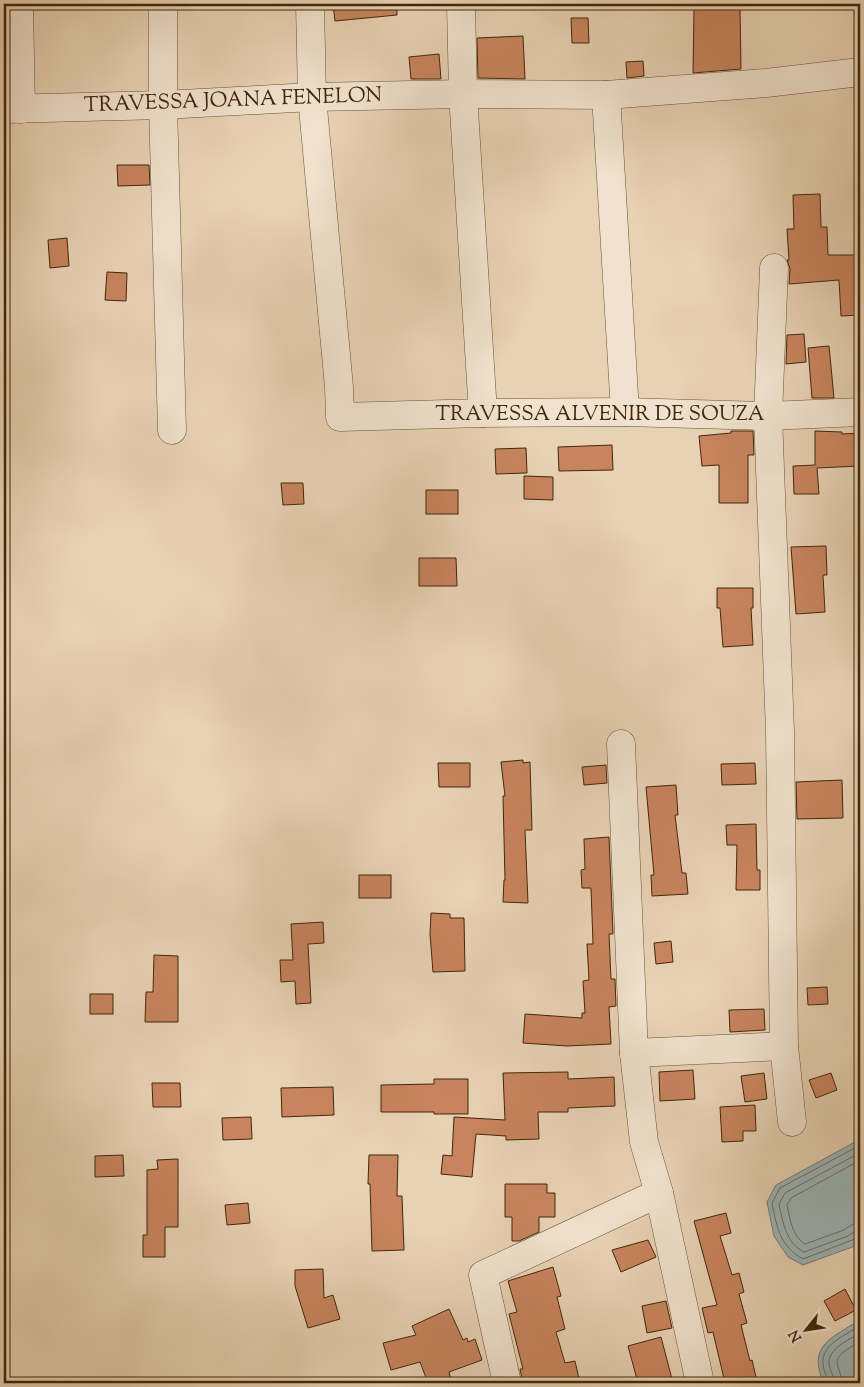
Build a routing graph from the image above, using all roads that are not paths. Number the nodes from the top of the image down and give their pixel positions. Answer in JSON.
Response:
{"nodes":[{"id":1,"x":19,"y":4,"type":"edge"},
{"id":2,"x":163,"y":4,"type":"edge"},
{"id":3,"x":310,"y":4,"type":"edge"},
{"id":4,"x":461,"y":4,"type":"edge"},
{"id":5,"x":860,"y":72,"type":"edge"},
{"id":6,"x":463,"y":94,"type":"junction"},
{"id":7,"x":606,"y":95,"type":"junction"},
{"id":8,"x":312,"y":97,"type":"junction"},
{"id":9,"x":163,"y":105,"type":"junction"},
{"id":10,"x":12,"y":109,"type":"edge"},
{"id":11,"x":774,"y":268,"type":"dead end"},
{"id":12,"x":625,"y":412,"type":"junction"},
{"id":13,"x":860,"y":412,"type":"edge"},
{"id":14,"x":483,"y":413,"type":"junction"},
{"id":15,"x":768,"y":416,"type":"junction"},
{"id":16,"x":172,"y":430,"type":"dead end"},
{"id":17,"x":621,"y":744,"type":"dead end"},
{"id":18,"x":784,"y":1046,"type":"junction"},
{"id":19,"x":634,"y":1053,"type":"junction"},
{"id":20,"x":792,"y":1122,"type":"dead end"},
{"id":21,"x":659,"y":1192,"type":"junction"},
{"id":22,"x":507,"y":1383,"type":"edge"},
{"id":23,"x":700,"y":1383,"type":"edge"}],
"edges":[{"from":1,"to":10,"type":"street"},
{"from":2,"to":9,"type":"street"},
{"from":3,"to":8,"type":"street"},
{"from":4,"to":6,"type":"street"},
{"from":5,"to":7,"type":"street","name":"TRAVESSA JOANA FENELON"},
{"from":6,"to":7,"type":"street","name":"TRAVESSA JOANA FENELON"},
{"from":6,"to":8,"type":"street","name":"TRAVESSA JOANA FENELON"},
{"from":6,"to":14,"type":"street"},
{"from":7,"to":12,"type":"street"},
{"from":8,"to":9,"type":"street","name":"TRAVESSA JOANA FENELON"},
{"from":8,"to":14,"type":"street","name":"TRAVESSA ALVENIR DE SOUZA"},
{"from":9,"to":10,"type":"street","name":"TRAVESSA JOANA FENELON"},
{"from":9,"to":16,"type":"street"},
{"from":11,"to":15,"type":"street"},
{"from":12,"to":14,"type":"street","name":"TRAVESSA ALVENIR DE SOUZA"},
{"from":12,"to":15,"type":"street","name":"TRAVESSA ALVENIR DE SOUZA"},
{"from":13,"to":15,"type":"street","name":"TRAVESSA ALVENIR DE SOUZA"},
{"from":15,"to":18,"type":"street"},
{"from":17,"to":19,"type":"street"},
{"from":18,"to":19,"type":"street"},
{"from":18,"to":20,"type":"street"},
{"from":19,"to":21,"type":"street"},
{"from":21,"to":22,"type":"street"},
{"from":21,"to":23,"type":"street"}]}
